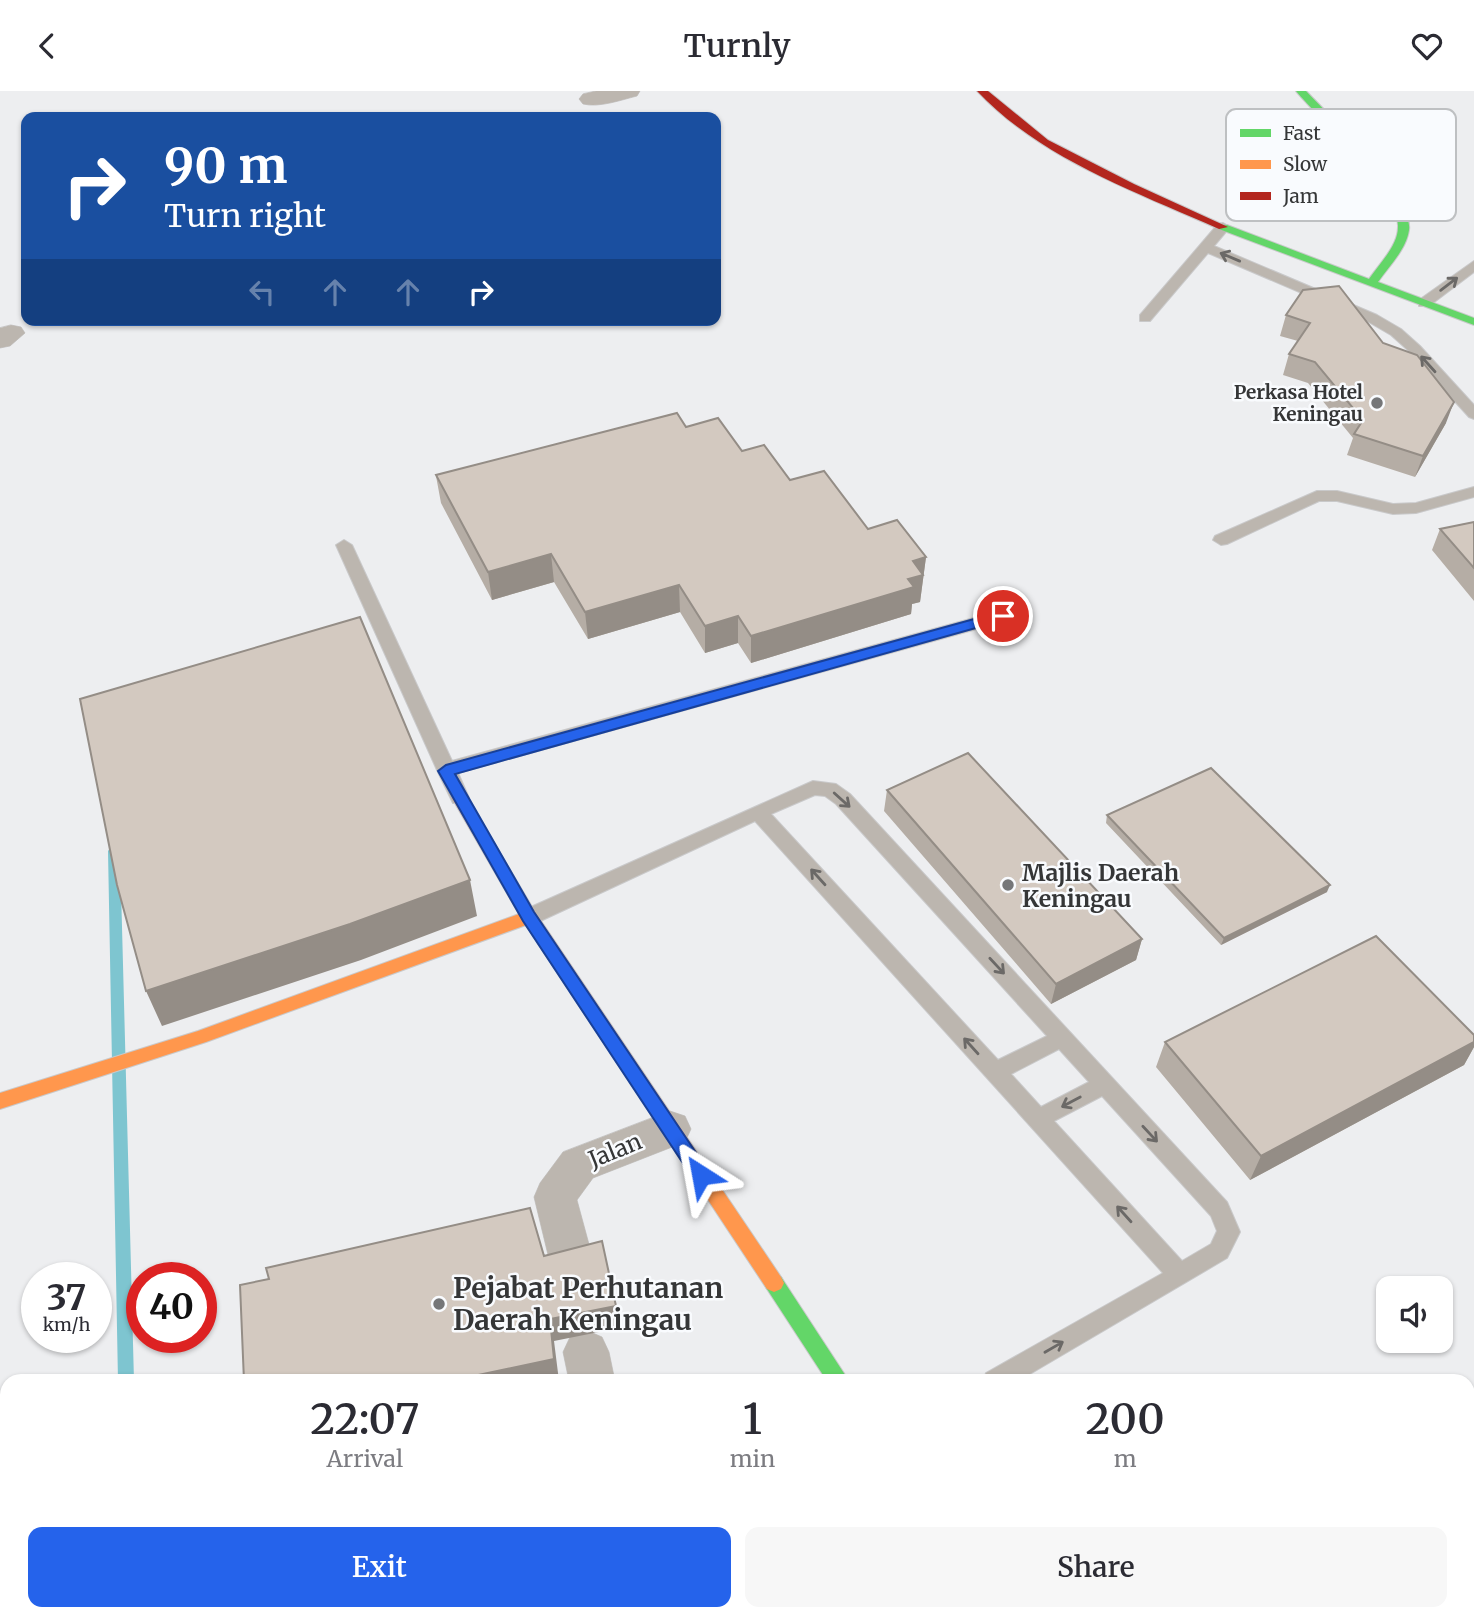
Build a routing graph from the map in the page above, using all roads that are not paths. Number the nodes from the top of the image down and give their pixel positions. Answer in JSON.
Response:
{"nodes":[{"id":1,"x":629,"y":91,"type":"edge"},
{"id":2,"x":982,"y":91,"type":"edge"},
{"id":3,"x":1301,"y":91,"type":"edge"},
{"id":4,"x":591,"y":99,"type":"dead end"},
{"id":5,"x":1316,"y":109,"type":"edge"},
{"id":6,"x":1404,"y":221,"type":"edge"},
{"id":7,"x":1223,"y":227,"type":"junction"},
{"id":8,"x":1206,"y":247,"type":"junction"},
{"id":9,"x":1474,"y":265,"type":"edge"},
{"id":10,"x":1372,"y":283,"type":"junction"},
{"id":11,"x":1424,"y":303,"type":"junction"},
{"id":12,"x":1145,"y":318,"type":"dead end"},
{"id":13,"x":1474,"y":321,"type":"edge"},
{"id":14,"x":1474,"y":414,"type":"edge"},
{"id":15,"x":1474,"y":492,"type":"edge"},
{"id":16,"x":1221,"y":540,"type":"dead end"},
{"id":17,"x":344,"y":545,"type":"dead end"},
{"id":18,"x":1003,"y":616,"type":"dead end"},
{"id":19,"x":446,"y":771,"type":"junction"},
{"id":20,"x":460,"y":798,"type":"joint"},
{"id":21,"x":758,"y":812,"type":"junction"},
{"id":22,"x":528,"y":917,"type":"junction"},
{"id":23,"x":1062,"y":1038,"type":"junction"},
{"id":24,"x":995,"y":1072,"type":"junction"},
{"id":25,"x":1104,"y":1084,"type":"junction"},
{"id":26,"x":0,"y":1101,"type":"edge"},
{"id":27,"x":1038,"y":1119,"type":"junction"},
{"id":28,"x":670,"y":1129,"type":"junction"},
{"id":29,"x":571,"y":1259,"type":"edge"},
{"id":30,"x":1180,"y":1275,"type":"junction"},
{"id":31,"x":834,"y":1374,"type":"edge"},
{"id":32,"x":1007,"y":1374,"type":"edge"}],
"edges":[{"from":1,"to":4,"type":"street"},
{"from":2,"to":7,"type":"street"},
{"from":3,"to":5,"type":"street"},
{"from":6,"to":10,"type":"street"},
{"from":7,"to":8,"type":"lane"},
{"from":7,"to":10,"type":"street"},
{"from":8,"to":12,"type":"lane"},
{"from":14,"to":8,"type":"lane","one_way":true},
{"from":11,"to":9,"type":"lane","one_way":true},
{"from":10,"to":11,"type":"street"},
{"from":11,"to":13,"type":"street"},
{"from":15,"to":16,"type":"lane"},
{"from":17,"to":19,"type":"lane"},
{"from":18,"to":19,"type":"lane"},
{"from":19,"to":20,"type":"lane"},
{"from":20,"to":22,"type":"street"},
{"from":21,"to":22,"type":"lane"},
{"from":21,"to":23,"type":"lane","one_way":true},
{"from":24,"to":21,"type":"lane","one_way":true},
{"from":22,"to":26,"type":"street"},
{"from":22,"to":28,"type":"street"},
{"from":23,"to":24,"type":"lane"},
{"from":23,"to":25,"type":"lane"},
{"from":24,"to":27,"type":"lane"},
{"from":25,"to":27,"type":"lane","one_way":true},
{"from":25,"to":30,"type":"lane","one_way":true},
{"from":30,"to":27,"type":"lane","one_way":true},
{"from":28,"to":29,"type":"street","name":"Jalan"},
{"from":28,"to":31,"type":"street"},
{"from":32,"to":30,"type":"lane","one_way":true}]}
